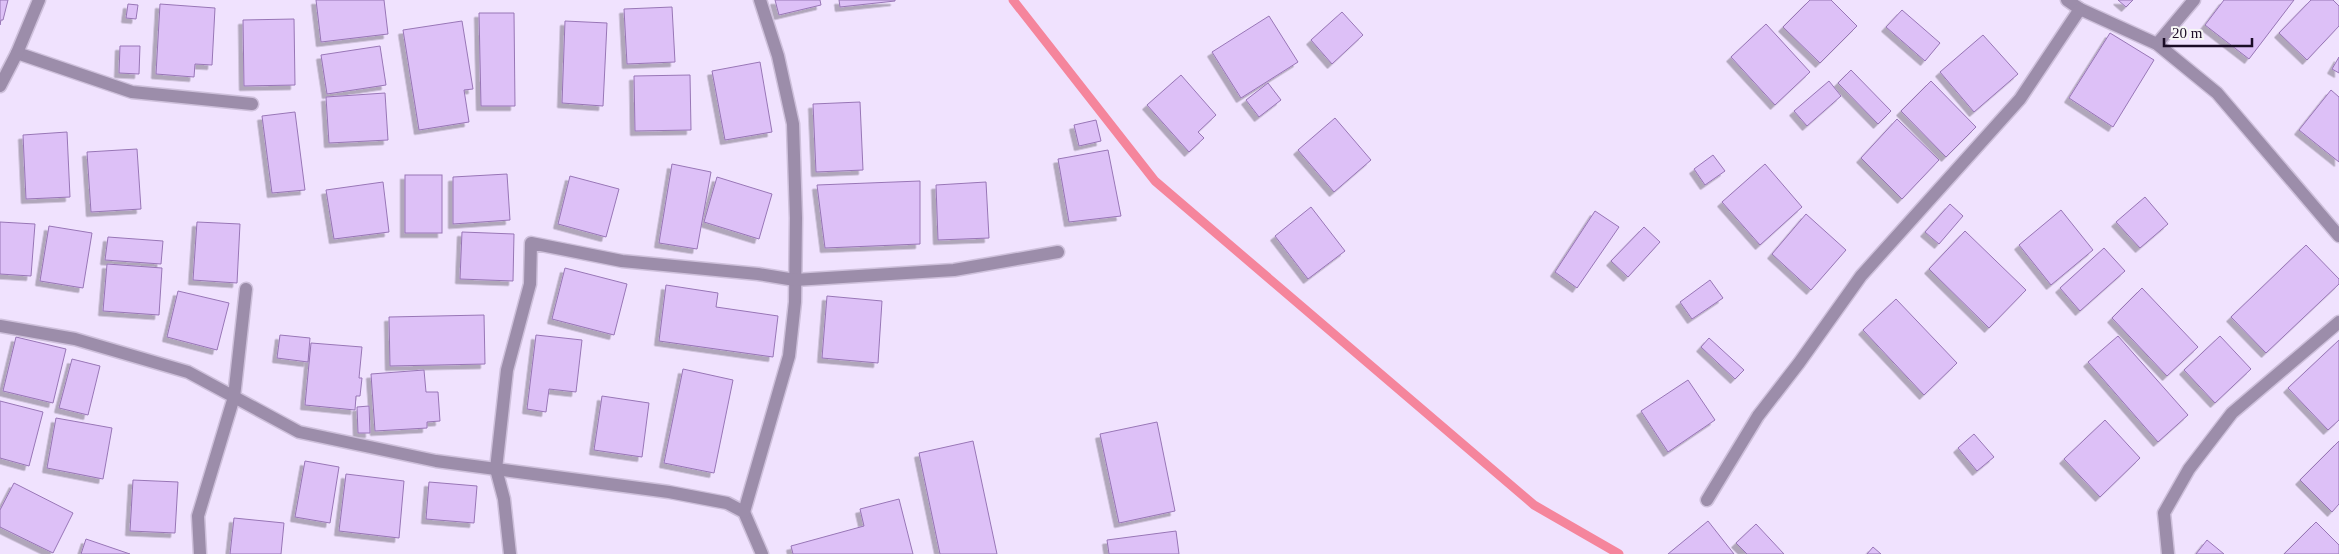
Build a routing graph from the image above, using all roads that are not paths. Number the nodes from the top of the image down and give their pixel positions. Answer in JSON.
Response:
{"nodes":[{"id":1,"x":39,"y":0,"type":"edge"},
{"id":2,"x":760,"y":0,"type":"edge"},
{"id":3,"x":2067,"y":0,"type":"edge"},
{"id":4,"x":2194,"y":0,"type":"edge"},
{"id":5,"x":2080,"y":9,"type":"junction"},
{"id":6,"x":2158,"y":44,"type":"junction"},
{"id":7,"x":17,"y":53,"type":"junction"},
{"id":8,"x":0,"y":86,"type":"edge"},
{"id":9,"x":252,"y":104,"type":"dead end"},
{"id":10,"x":2339,"y":236,"type":"edge"},
{"id":11,"x":1058,"y":252,"type":"dead end"},
{"id":12,"x":795,"y":280,"type":"junction"},
{"id":13,"x":246,"y":288,"type":"dead end"},
{"id":14,"x":2339,"y":322,"type":"edge"},
{"id":15,"x":0,"y":326,"type":"edge"},
{"id":16,"x":234,"y":397,"type":"junction"},
{"id":17,"x":496,"y":469,"type":"junction"},
{"id":18,"x":1707,"y":500,"type":"dead end"},
{"id":19,"x":744,"y":512,"type":"junction"},
{"id":20,"x":200,"y":554,"type":"edge"},
{"id":21,"x":510,"y":554,"type":"edge"},
{"id":22,"x":762,"y":554,"type":"edge"},
{"id":23,"x":2168,"y":554,"type":"edge"}],
"edges":[{"from":1,"to":7,"type":"street"},
{"from":2,"to":12,"type":"street"},
{"from":3,"to":5,"type":"street"},
{"from":4,"to":6,"type":"street"},
{"from":5,"to":6,"type":"street"},
{"from":5,"to":18,"type":"street"},
{"from":6,"to":10,"type":"street"},
{"from":7,"to":8,"type":"street"},
{"from":7,"to":9,"type":"street"},
{"from":11,"to":12,"type":"street"},
{"from":12,"to":17,"type":"street"},
{"from":12,"to":19,"type":"street"},
{"from":13,"to":16,"type":"street"},
{"from":14,"to":23,"type":"street"},
{"from":15,"to":16,"type":"street"},
{"from":16,"to":17,"type":"street"},
{"from":16,"to":20,"type":"street"},
{"from":17,"to":19,"type":"street"},
{"from":17,"to":21,"type":"street"},
{"from":19,"to":22,"type":"street"}]}
